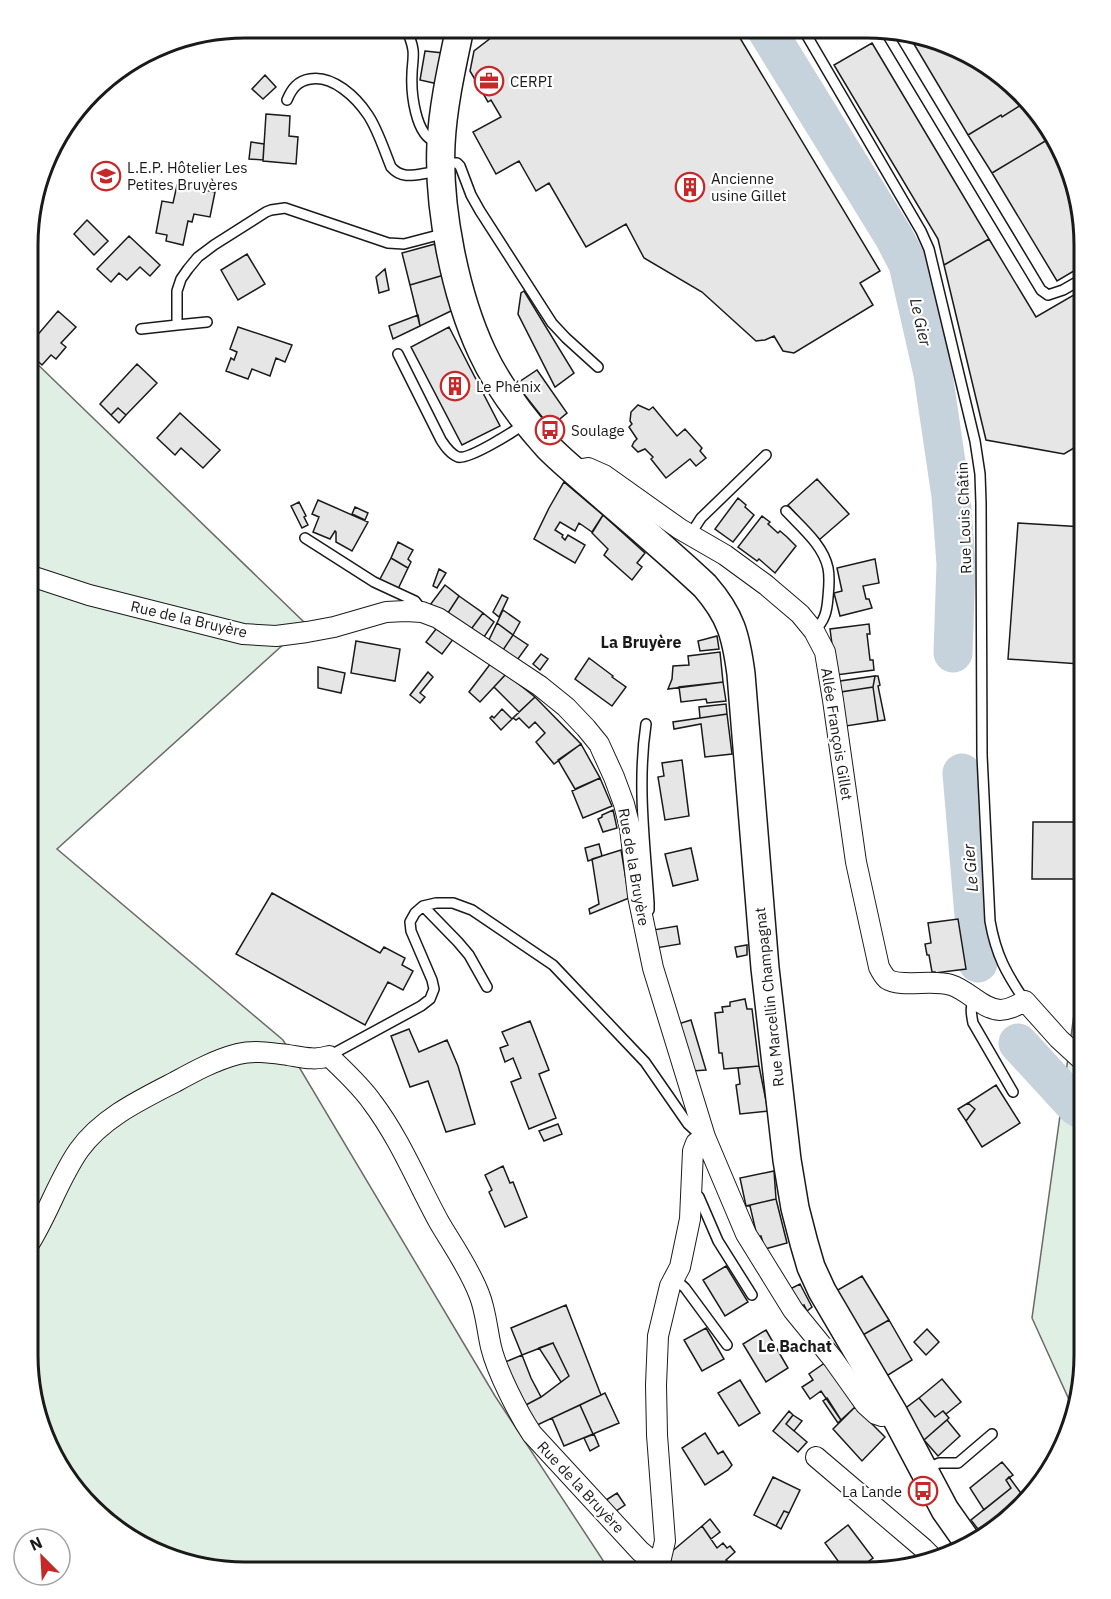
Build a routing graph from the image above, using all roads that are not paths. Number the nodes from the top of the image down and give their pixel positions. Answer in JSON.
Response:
{"nodes":[{"id":1,"x":410,"y":38,"type":"edge"},
{"id":2,"x":458,"y":38,"type":"edge"},
{"id":3,"x":808,"y":38,"type":"edge"},
{"id":4,"x":890,"y":39,"type":"edge"},
{"id":5,"x":287,"y":100,"type":"dead end"},
{"id":6,"x":442,"y":160,"type":"junction"},
{"id":7,"x":448,"y":232,"type":"junction"},
{"id":8,"x":1074,"y":283,"type":"edge"},
{"id":9,"x":207,"y":322,"type":"dead end"},
{"id":10,"x":177,"y":325,"type":"junction"},
{"id":11,"x":141,"y":329,"type":"dead end"},
{"id":12,"x":398,"y":354,"type":"dead end"},
{"id":13,"x":598,"y":367,"type":"dead end"},
{"id":14,"x":527,"y":422,"type":"junction"},
{"id":15,"x":766,"y":455,"type":"dead end"},
{"id":16,"x":577,"y":473,"type":"junction"},
{"id":17,"x":786,"y":511,"type":"dead end"},
{"id":18,"x":690,"y":535,"type":"junction"},
{"id":19,"x":305,"y":538,"type":"dead end"},
{"id":20,"x":38,"y":578,"type":"edge"},
{"id":21,"x":422,"y":612,"type":"junction"},
{"id":22,"x":814,"y":631,"type":"junction"},
{"id":23,"x":646,"y":724,"type":"dead end"},
{"id":24,"x":423,"y":906,"type":"junction"},
{"id":25,"x":641,"y":914,"type":"junction"},
{"id":26,"x":487,"y":987,"type":"dead end"},
{"id":27,"x":974,"y":997,"type":"junction"},
{"id":28,"x":1025,"y":1001,"type":"junction"},
{"id":29,"x":1073,"y":1052,"type":"edge"},
{"id":30,"x":328,"y":1056,"type":"junction"},
{"id":31,"x":1013,"y":1092,"type":"dead end"},
{"id":32,"x":705,"y":1137,"type":"junction"},
{"id":33,"x":692,"y":1194,"type":"junction"},
{"id":34,"x":38,"y":1231,"type":"edge"},
{"id":35,"x":674,"y":1278,"type":"junction"},
{"id":36,"x":752,"y":1295,"type":"dead end"},
{"id":37,"x":727,"y":1346,"type":"dead end"},
{"id":38,"x":893,"y":1412,"type":"junction"},
{"id":39,"x":992,"y":1434,"type":"dead end"},
{"id":40,"x":816,"y":1457,"type":"dead end"},
{"id":41,"x":924,"y":1470,"type":"junction"},
{"id":42,"x":964,"y":1537,"type":"edge"},
{"id":43,"x":927,"y":1552,"type":"edge"}],
"edges":[{"from":1,"to":6,"type":"lane"},
{"from":2,"to":6,"type":"main road","name":"Rue Marcellin Champagnat"},
{"from":3,"to":28,"type":"lane","name":"Rue Louis Châtin"},
{"from":4,"to":8,"type":"lane"},
{"from":5,"to":6,"type":"lane"},
{"from":6,"to":7,"type":"main road","name":"Rue Marcellin Champagnat"},
{"from":6,"to":13,"type":"lane"},
{"from":7,"to":10,"type":"lane"},
{"from":7,"to":14,"type":"main road","name":"Rue Marcellin Champagnat"},
{"from":9,"to":10,"type":"lane"},
{"from":10,"to":11,"type":"lane"},
{"from":12,"to":14,"type":"lane"},
{"from":14,"to":16,"type":"main road","name":"Rue Marcellin Champagnat"},
{"from":15,"to":18,"type":"lane"},
{"from":16,"to":18,"type":"street","name":"Allée François Gillet"},
{"from":16,"to":38,"type":"main road","name":"Rue Marcellin Champagnat"},
{"from":17,"to":22,"type":"lane"},
{"from":18,"to":22,"type":"street","name":"Allée François Gillet"},
{"from":19,"to":21,"type":"lane","name":"Rue de la Bruyère"},
{"from":20,"to":21,"type":"street","name":"Rue de la Bruyère"},
{"from":21,"to":25,"type":"street","name":"Rue de la Bruyère"},
{"from":22,"to":27,"type":"street","name":"Allée François Gillet"},
{"from":23,"to":25,"type":"lane"},
{"from":24,"to":26,"type":"lane"},
{"from":24,"to":30,"type":"lane"},
{"from":24,"to":32,"type":"lane"},
{"from":25,"to":32,"type":"street","name":"Rue de la Bruyère"},
{"from":27,"to":28,"type":"street","name":"Allée François Gillet"},
{"from":27,"to":31,"type":"lane"},
{"from":28,"to":29,"type":"street"},
{"from":30,"to":34,"type":"street"},
{"from":30,"to":35,"type":"street","name":"Rue de la Bruyère"},
{"from":32,"to":33,"type":"street","name":"Rue de la Bruyère"},
{"from":32,"to":38,"type":"street","name":"Rue de la Bruyère"},
{"from":33,"to":35,"type":"street","name":"Rue de la Bruyère"},
{"from":33,"to":36,"type":"lane"},
{"from":35,"to":37,"type":"lane"},
{"from":38,"to":41,"type":"main road","name":"Rue Marcellin Champagnat"},
{"from":39,"to":41,"type":"lane"},
{"from":40,"to":43,"type":"street"},
{"from":41,"to":42,"type":"main road","name":"Rue Marcellin Champagnat"}]}
